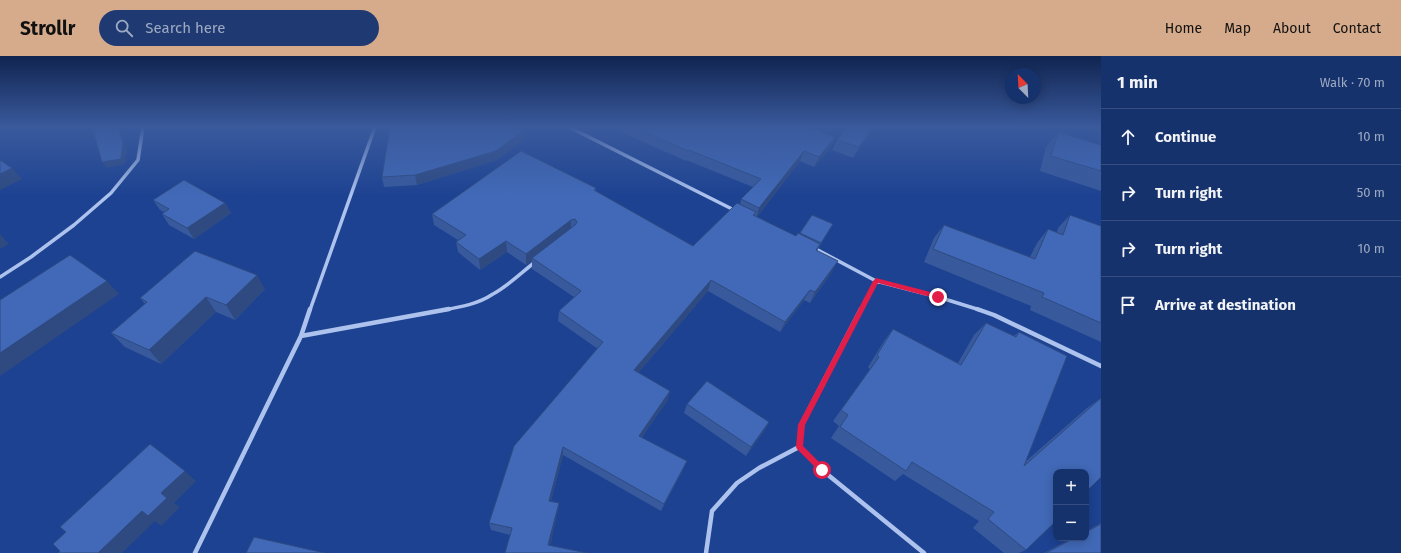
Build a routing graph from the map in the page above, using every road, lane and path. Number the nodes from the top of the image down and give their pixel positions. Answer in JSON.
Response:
{"nodes":[{"id":1,"x":139,"y":150,"type":"edge"},
{"id":2,"x":367,"y":150,"type":"edge"},
{"id":3,"x":614,"y":150,"type":"edge"},
{"id":4,"x":742,"y":214,"type":"edge"},
{"id":5,"x":812,"y":248,"type":"edge"},
{"id":6,"x":536,"y":261,"type":"edge"},
{"id":7,"x":0,"y":277,"type":"edge"},
{"id":8,"x":876,"y":281,"type":"junction"},
{"id":9,"x":301,"y":336,"type":"junction"},
{"id":10,"x":1101,"y":366,"type":"edge"},
{"id":11,"x":799,"y":447,"type":"junction"},
{"id":12,"x":195,"y":553,"type":"edge"},
{"id":13,"x":706,"y":553,"type":"edge"},
{"id":14,"x":924,"y":553,"type":"edge"}],
"edges":[{"from":1,"to":7,"type":"street"},
{"from":2,"to":9,"type":"street"},
{"from":3,"to":4,"type":"street"},
{"from":5,"to":8,"type":"street"},
{"from":6,"to":9,"type":"street"},
{"from":8,"to":10,"type":"street"},
{"from":8,"to":11,"type":"street"},
{"from":9,"to":12,"type":"street"},
{"from":11,"to":13,"type":"street"},
{"from":11,"to":14,"type":"street"}]}
